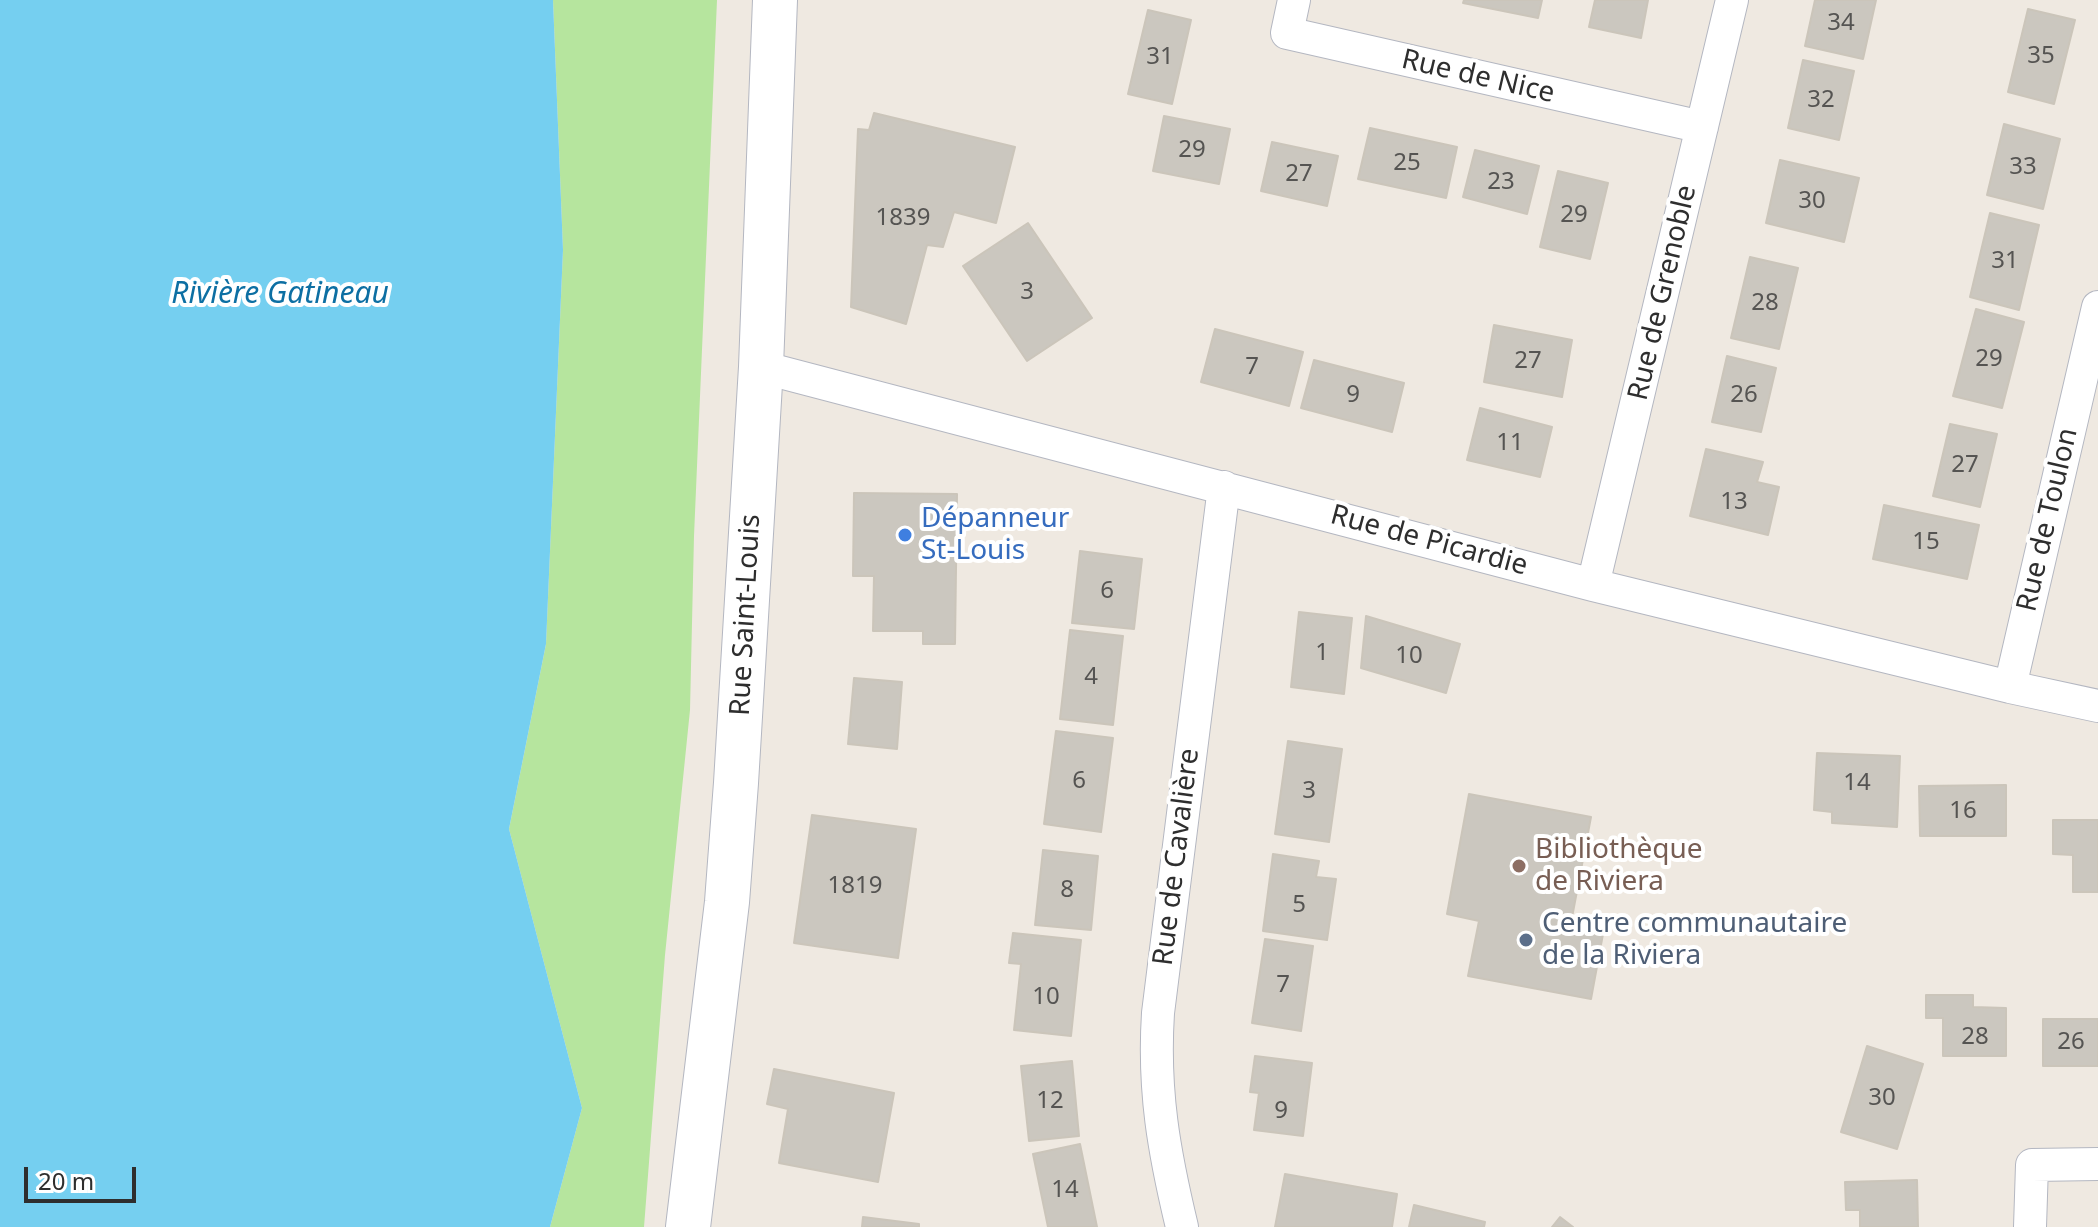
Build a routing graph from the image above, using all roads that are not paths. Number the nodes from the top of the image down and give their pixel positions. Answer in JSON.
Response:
{"nodes":[{"id":1,"x":775,"y":0,"type":"edge"},
{"id":2,"x":1294,"y":0,"type":"edge"},
{"id":3,"x":1732,"y":0,"type":"edge"},
{"id":4,"x":1702,"y":127,"type":"junction"},
{"id":5,"x":2098,"y":307,"type":"edge"},
{"id":6,"x":761,"y":367,"type":"junction"},
{"id":7,"x":1224,"y":487,"type":"junction"},
{"id":8,"x":1593,"y":585,"type":"junction"},
{"id":9,"x":2010,"y":687,"type":"junction"},
{"id":10,"x":2098,"y":706,"type":"edge"},
{"id":11,"x":2098,"y":1164,"type":"edge"},
{"id":12,"x":688,"y":1227,"type":"edge"},
{"id":13,"x":1182,"y":1227,"type":"edge"},
{"id":14,"x":2030,"y":1227,"type":"edge"}],
"edges":[{"from":1,"to":6,"type":"main road","name":"Rue Saint-Louis"},
{"from":2,"to":4,"type":"street","name":"Rue de Nice"},
{"from":3,"to":4,"type":"street","name":"Rue de Grenoble"},
{"from":4,"to":8,"type":"street","name":"Rue de Grenoble"},
{"from":5,"to":9,"type":"street","name":"Rue de Toulon"},
{"from":6,"to":7,"type":"street","name":"Rue de Picardie"},
{"from":6,"to":12,"type":"main road","name":"Rue Saint-Louis"},
{"from":7,"to":8,"type":"street","name":"Rue de Picardie"},
{"from":7,"to":13,"type":"street","name":"Rue de Cavalière"},
{"from":8,"to":9,"type":"street","name":"Rue de Picardie"},
{"from":9,"to":10,"type":"street","name":"Rue de Picardie"},
{"from":11,"to":14,"type":"street"}]}
